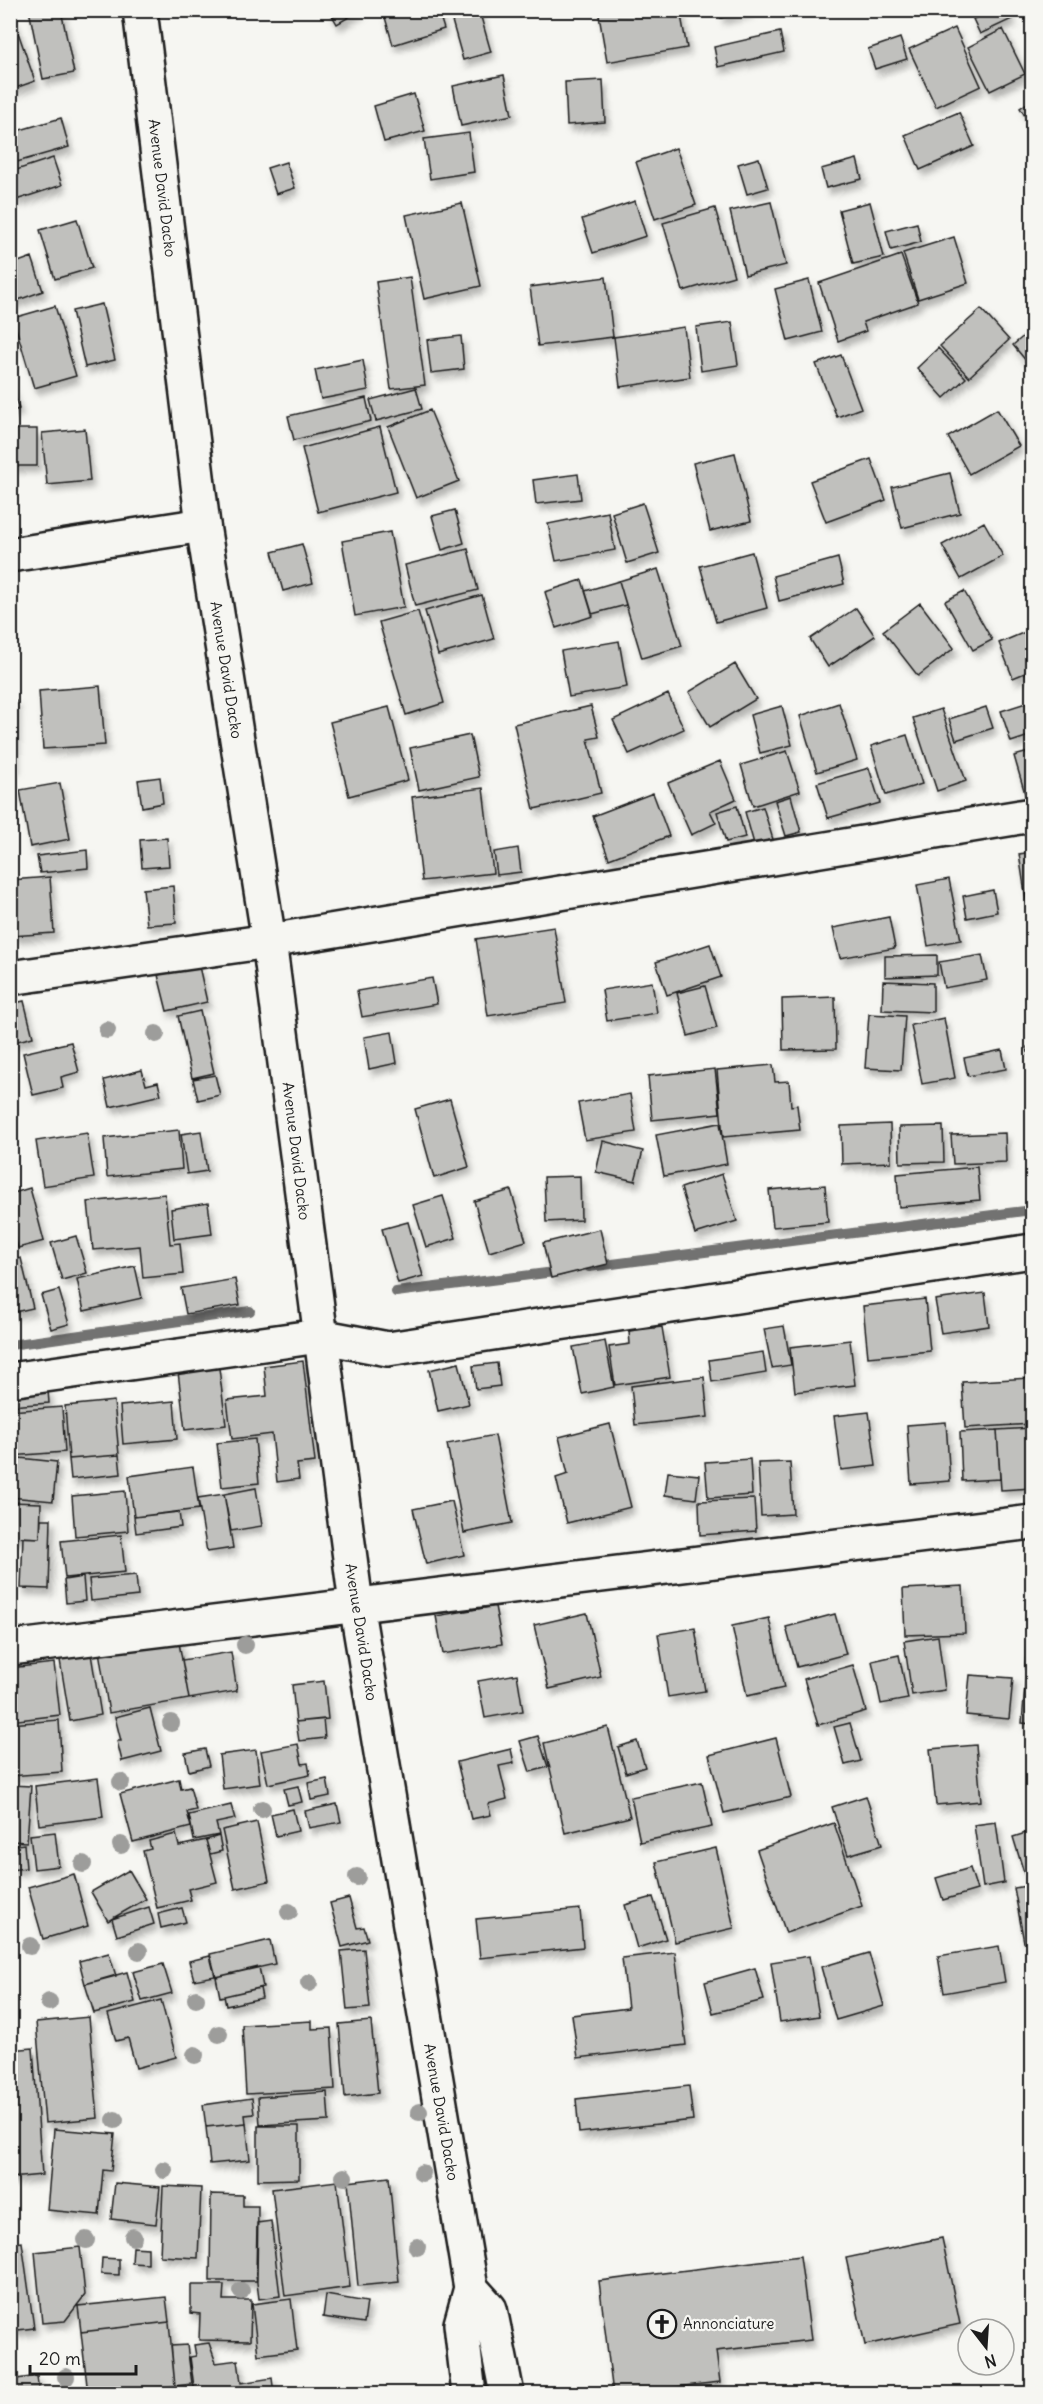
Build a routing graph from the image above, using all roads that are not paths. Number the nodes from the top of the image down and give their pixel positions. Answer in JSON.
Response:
{"nodes":[{"id":1,"x":140,"y":10,"type":"edge"},
{"id":2,"x":203,"y":525,"type":"junction"},
{"id":3,"x":10,"y":555,"type":"edge"},
{"id":4,"x":1032,"y":815,"type":"edge"},
{"id":5,"x":269,"y":941,"type":"junction"},
{"id":6,"x":10,"y":978,"type":"edge"},
{"id":7,"x":1032,"y":1251,"type":"edge"},
{"id":8,"x":319,"y":1336,"type":"junction"},
{"id":9,"x":10,"y":1380,"type":"edge"},
{"id":10,"x":1032,"y":1522,"type":"edge"},
{"id":11,"x":356,"y":1604,"type":"junction"},
{"id":12,"x":10,"y":1648,"type":"edge"},
{"id":13,"x":471,"y":2288,"type":"junction"},
{"id":14,"x":469,"y":2394,"type":"edge"},
{"id":15,"x":507,"y":2394,"type":"edge"}],
"edges":[{"from":1,"to":2,"type":"street","name":"Avenue David Dacko"},
{"from":2,"to":3,"type":"street"},
{"from":2,"to":5,"type":"street","name":"Avenue David Dacko"},
{"from":4,"to":5,"type":"street"},
{"from":5,"to":6,"type":"street"},
{"from":5,"to":8,"type":"street","name":"Avenue David Dacko"},
{"from":7,"to":8,"type":"street"},
{"from":8,"to":9,"type":"street"},
{"from":8,"to":11,"type":"street","name":"Avenue David Dacko"},
{"from":10,"to":11,"type":"street"},
{"from":11,"to":12,"type":"street"},
{"from":11,"to":13,"type":"street","name":"Avenue David Dacko"},
{"from":13,"to":14,"type":"street","name":"Avenue David Dacko"},
{"from":13,"to":15,"type":"street"}]}
